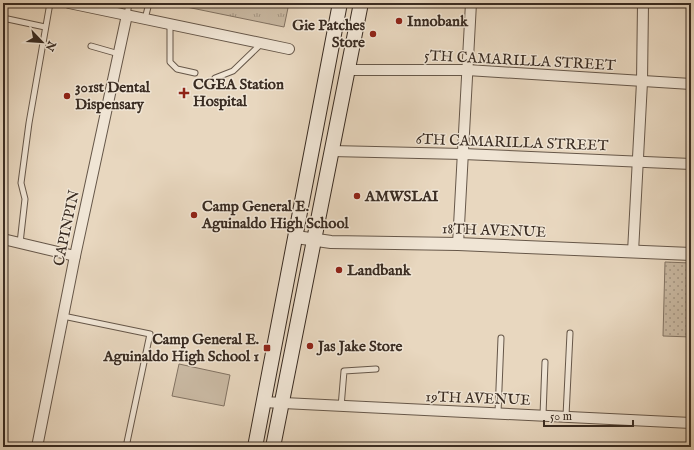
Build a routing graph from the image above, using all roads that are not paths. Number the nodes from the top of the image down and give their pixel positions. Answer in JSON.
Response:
{"nodes":[{"id":1,"x":50,"y":3,"type":"edge"},
{"id":2,"x":69,"y":3,"type":"edge"},
{"id":3,"x":130,"y":3,"type":"edge"},
{"id":4,"x":148,"y":3,"type":"edge"},
{"id":5,"x":340,"y":3,"type":"edge"},
{"id":6,"x":361,"y":3,"type":"edge"},
{"id":7,"x":471,"y":3,"type":"edge"},
{"id":8,"x":643,"y":3,"type":"edge"},
{"id":9,"x":127,"y":15,"type":"junction"},
{"id":10,"x":3,"y":18,"type":"edge"},
{"id":11,"x":146,"y":19,"type":"junction"},
{"id":12,"x":170,"y":24,"type":"junction"},
{"id":13,"x":45,"y":26,"type":"junction"},
{"id":14,"x":262,"y":43,"type":"junction"},
{"id":15,"x":91,"y":46,"type":"dead end"},
{"id":16,"x":289,"y":49,"type":"dead end"},
{"id":17,"x":119,"y":54,"type":"junction"},
{"id":18,"x":347,"y":70,"type":"junction"},
{"id":19,"x":467,"y":70,"type":"junction"},
{"id":20,"x":195,"y":73,"type":"dead end"},
{"id":21,"x":215,"y":78,"type":"dead end"},
{"id":22,"x":642,"y":82,"type":"junction"},
{"id":23,"x":691,"y":84,"type":"edge"},
{"id":24,"x":332,"y":151,"type":"junction"},
{"id":25,"x":463,"y":154,"type":"junction"},
{"id":26,"x":638,"y":162,"type":"junction"},
{"id":27,"x":691,"y":164,"type":"edge"},
{"id":28,"x":296,"y":237,"type":"junction"},
{"id":29,"x":3,"y":240,"type":"edge"},
{"id":30,"x":315,"y":240,"type":"junction"},
{"id":31,"x":20,"y":243,"type":"junction"},
{"id":32,"x":458,"y":244,"type":"junction"},
{"id":33,"x":633,"y":252,"type":"junction"},
{"id":34,"x":691,"y":254,"type":"edge"},
{"id":35,"x":75,"y":256,"type":"junction"},
{"id":36,"x":63,"y":316,"type":"junction"},
{"id":37,"x":570,"y":333,"type":"dead end"},
{"id":38,"x":501,"y":338,"type":"dead end"},
{"id":39,"x":545,"y":362,"type":"dead end"},
{"id":40,"x":376,"y":369,"type":"dead end"},
{"id":41,"x":264,"y":402,"type":"junction"},
{"id":42,"x":281,"y":404,"type":"junction"},
{"id":43,"x":341,"y":407,"type":"junction"},
{"id":44,"x":498,"y":413,"type":"junction"},
{"id":45,"x":543,"y":415,"type":"junction"},
{"id":46,"x":566,"y":416,"type":"junction"},
{"id":47,"x":691,"y":423,"type":"edge"},
{"id":48,"x":38,"y":447,"type":"edge"},
{"id":49,"x":126,"y":447,"type":"edge"},
{"id":50,"x":255,"y":447,"type":"edge"},
{"id":51,"x":273,"y":447,"type":"edge"}],
"edges":[{"from":1,"to":13,"type":"lane"},
{"from":2,"to":9,"type":"street"},
{"from":3,"to":9,"type":"lane"},
{"from":4,"to":11,"type":"lane"},
{"from":5,"to":28,"type":"main road"},
{"from":6,"to":18,"type":"main road"},
{"from":7,"to":19,"type":"street"},
{"from":8,"to":22,"type":"street"},
{"from":9,"to":11,"type":"street"},
{"from":9,"to":17,"type":"street","name":"CAPINPIN"},
{"from":10,"to":13,"type":"lane"},
{"from":11,"to":12,"type":"street"},
{"from":12,"to":14,"type":"street"},
{"from":12,"to":20,"type":"lane"},
{"from":13,"to":31,"type":"lane"},
{"from":14,"to":16,"type":"street"},
{"from":14,"to":21,"type":"lane"},
{"from":15,"to":17,"type":"lane"},
{"from":17,"to":35,"type":"street","name":"CAPINPIN"},
{"from":18,"to":19,"type":"street","name":"5TH CAMARILLA STREET"},
{"from":18,"to":24,"type":"main road"},
{"from":19,"to":22,"type":"street","name":"5TH CAMARILLA STREET"},
{"from":19,"to":25,"type":"street"},
{"from":22,"to":23,"type":"street","name":"5TH CAMARILLA STREET"},
{"from":22,"to":26,"type":"street"},
{"from":24,"to":25,"type":"street","name":"6TH CAMARILLA STREET"},
{"from":24,"to":30,"type":"main road"},
{"from":25,"to":26,"type":"street","name":"6TH CAMARILLA STREET"},
{"from":25,"to":32,"type":"street"},
{"from":26,"to":27,"type":"street","name":"6TH CAMARILLA STREET"},
{"from":26,"to":33,"type":"street"},
{"from":28,"to":30,"type":"street","name":"18TH AVENUE"},
{"from":28,"to":41,"type":"main road"},
{"from":29,"to":31,"type":"street"},
{"from":30,"to":32,"type":"street","name":"18TH AVENUE"},
{"from":30,"to":42,"type":"main road"},
{"from":31,"to":35,"type":"street"},
{"from":32,"to":33,"type":"street","name":"18TH AVENUE"},
{"from":33,"to":34,"type":"street","name":"18TH AVENUE"},
{"from":35,"to":36,"type":"street","name":"CAPINPIN"},
{"from":36,"to":48,"type":"street","name":"CAPINPIN"},
{"from":36,"to":49,"type":"lane"},
{"from":37,"to":46,"type":"lane"},
{"from":38,"to":44,"type":"lane"},
{"from":39,"to":45,"type":"lane"},
{"from":40,"to":43,"type":"lane"},
{"from":41,"to":42,"type":"street","name":"19TH AVENUE"},
{"from":41,"to":50,"type":"main road"},
{"from":42,"to":43,"type":"street","name":"19TH AVENUE"},
{"from":42,"to":51,"type":"main road"},
{"from":43,"to":44,"type":"street","name":"19TH AVENUE"},
{"from":44,"to":45,"type":"street","name":"19TH AVENUE"},
{"from":45,"to":46,"type":"street","name":"19TH AVENUE"},
{"from":46,"to":47,"type":"street","name":"19TH AVENUE"}]}
